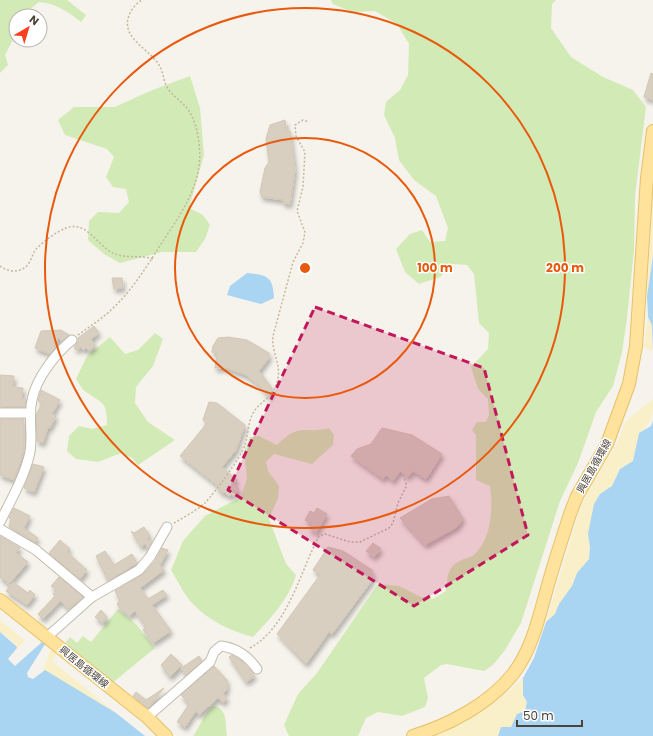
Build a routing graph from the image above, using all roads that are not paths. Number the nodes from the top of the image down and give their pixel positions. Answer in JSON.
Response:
{"nodes":[{"id":1,"x":653,"y":131,"type":"edge"},
{"id":2,"x":72,"y":340,"type":"road end"},
{"id":3,"x":0,"y":413,"type":"edge"},
{"id":4,"x":31,"y":413,"type":"junction"},
{"id":5,"x":0,"y":522,"type":"edge"},
{"id":6,"x":167,"y":527,"type":"road end"},
{"id":7,"x":0,"y":529,"type":"edge"},
{"id":8,"x":92,"y":597,"type":"junction"},
{"id":9,"x":0,"y":600,"type":"edge"},
{"id":10,"x":47,"y":637,"type":"junction"},
{"id":11,"x":257,"y":669,"type":"dead end"},
{"id":12,"x":147,"y":717,"type":"junction"},
{"id":13,"x":166,"y":736,"type":"edge"},
{"id":14,"x":413,"y":736,"type":"edge"}],
"edges":[{"from":1,"to":14,"type":"main road","name":"興居島循環線"},
{"from":2,"to":4,"type":"street"},
{"from":3,"to":4,"type":"street"},
{"from":4,"to":5,"type":"street"},
{"from":6,"to":8,"type":"street"},
{"from":7,"to":8,"type":"street"},
{"from":8,"to":10,"type":"street"},
{"from":9,"to":10,"type":"main road","name":"興居島循環線"},
{"from":10,"to":12,"type":"main road","name":"興居島循環線"},
{"from":11,"to":12,"type":"street"},
{"from":12,"to":13,"type":"main road","name":"興居島循環線"}]}
